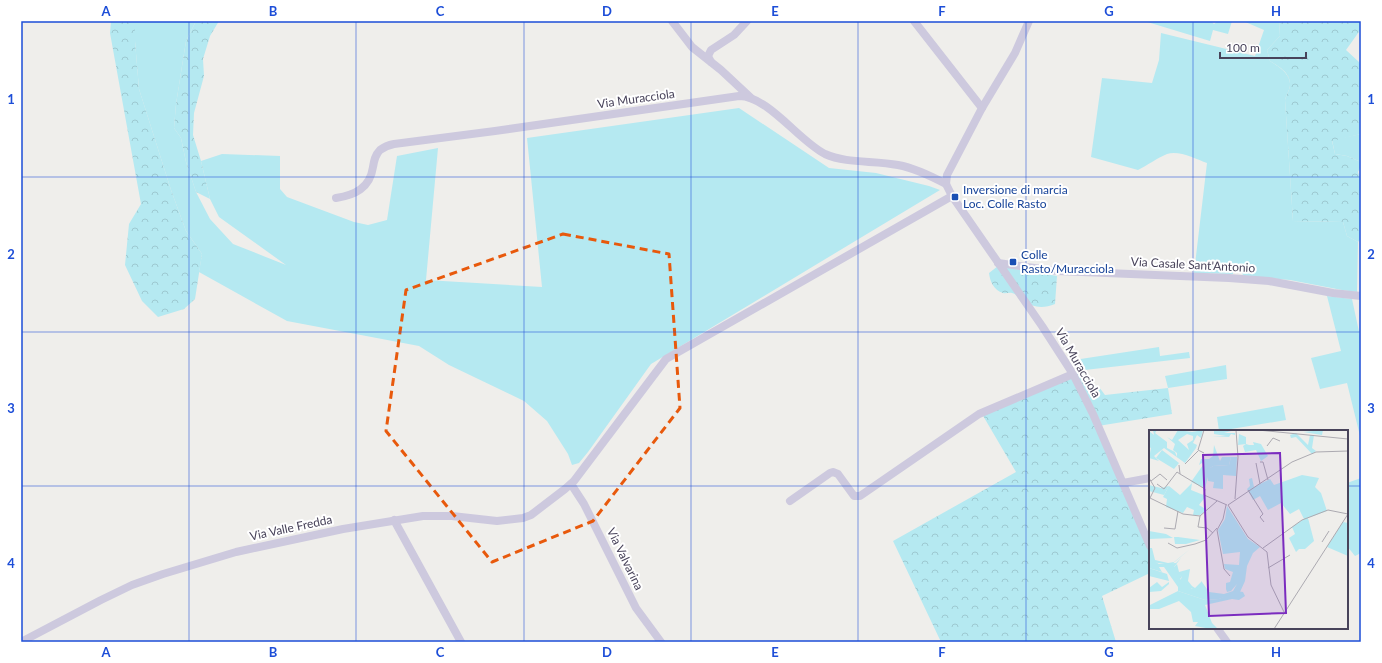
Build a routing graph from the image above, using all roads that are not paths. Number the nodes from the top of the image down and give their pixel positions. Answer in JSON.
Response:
{"nodes":[{"id":1,"x":672,"y":21,"type":"edge"},
{"id":2,"x":747,"y":21,"type":"edge"},
{"id":3,"x":914,"y":21,"type":"edge"},
{"id":4,"x":1029,"y":21,"type":"edge"},
{"id":5,"x":711,"y":62,"type":"junction"},
{"id":6,"x":752,"y":99,"type":"junction"},
{"id":7,"x":982,"y":108,"type":"junction"},
{"id":8,"x":946,"y":184,"type":"junction"},
{"id":9,"x":952,"y":196,"type":"junction"},
{"id":10,"x":336,"y":198,"type":"dead end"},
{"id":11,"x":998,"y":263,"type":"junction"},
{"id":12,"x":1361,"y":296,"type":"edge"},
{"id":13,"x":1073,"y":374,"type":"junction"},
{"id":14,"x":1149,"y":478,"type":"edge"},
{"id":15,"x":1123,"y":483,"type":"junction"},
{"id":16,"x":571,"y":484,"type":"junction"},
{"id":17,"x":790,"y":501,"type":"dead end"},
{"id":18,"x":394,"y":520,"type":"junction"},
{"id":19,"x":1149,"y":544,"type":"edge"},
{"id":20,"x":1218,"y":629,"type":"edge"},
{"id":21,"x":21,"y":642,"type":"edge"},
{"id":22,"x":461,"y":642,"type":"edge"},
{"id":23,"x":662,"y":642,"type":"edge"},
{"id":24,"x":1227,"y":642,"type":"edge"}],
"edges":[{"from":1,"to":5,"type":"street"},
{"from":2,"to":5,"type":"street"},
{"from":3,"to":7,"type":"street"},
{"from":4,"to":7,"type":"street"},
{"from":5,"to":6,"type":"street"},
{"from":6,"to":8,"type":"street","name":"Via Muracciola"},
{"from":6,"to":10,"type":"street","name":"Via Muracciola"},
{"from":7,"to":8,"type":"street"},
{"from":8,"to":9,"type":"street","name":"Via Muracciola"},
{"from":9,"to":11,"type":"street","name":"Via Muracciola"},
{"from":9,"to":16,"type":"street","name":"Via Valle Fredda"},
{"from":11,"to":12,"type":"street","name":"Via Casale Sant'Antonio"},
{"from":11,"to":13,"type":"street","name":"Via Muracciola"},
{"from":13,"to":15,"type":"street","name":"Via Muracciola"},
{"from":13,"to":17,"type":"street"},
{"from":14,"to":15,"type":"street"},
{"from":15,"to":19,"type":"street","name":"Via Muracciola"},
{"from":16,"to":18,"type":"street","name":"Via Valle Fredda"},
{"from":16,"to":23,"type":"street","name":"Via Valvarina"},
{"from":18,"to":21,"type":"street","name":"Via Valle Fredda"},
{"from":18,"to":22,"type":"street"},
{"from":20,"to":24,"type":"street"}]}
